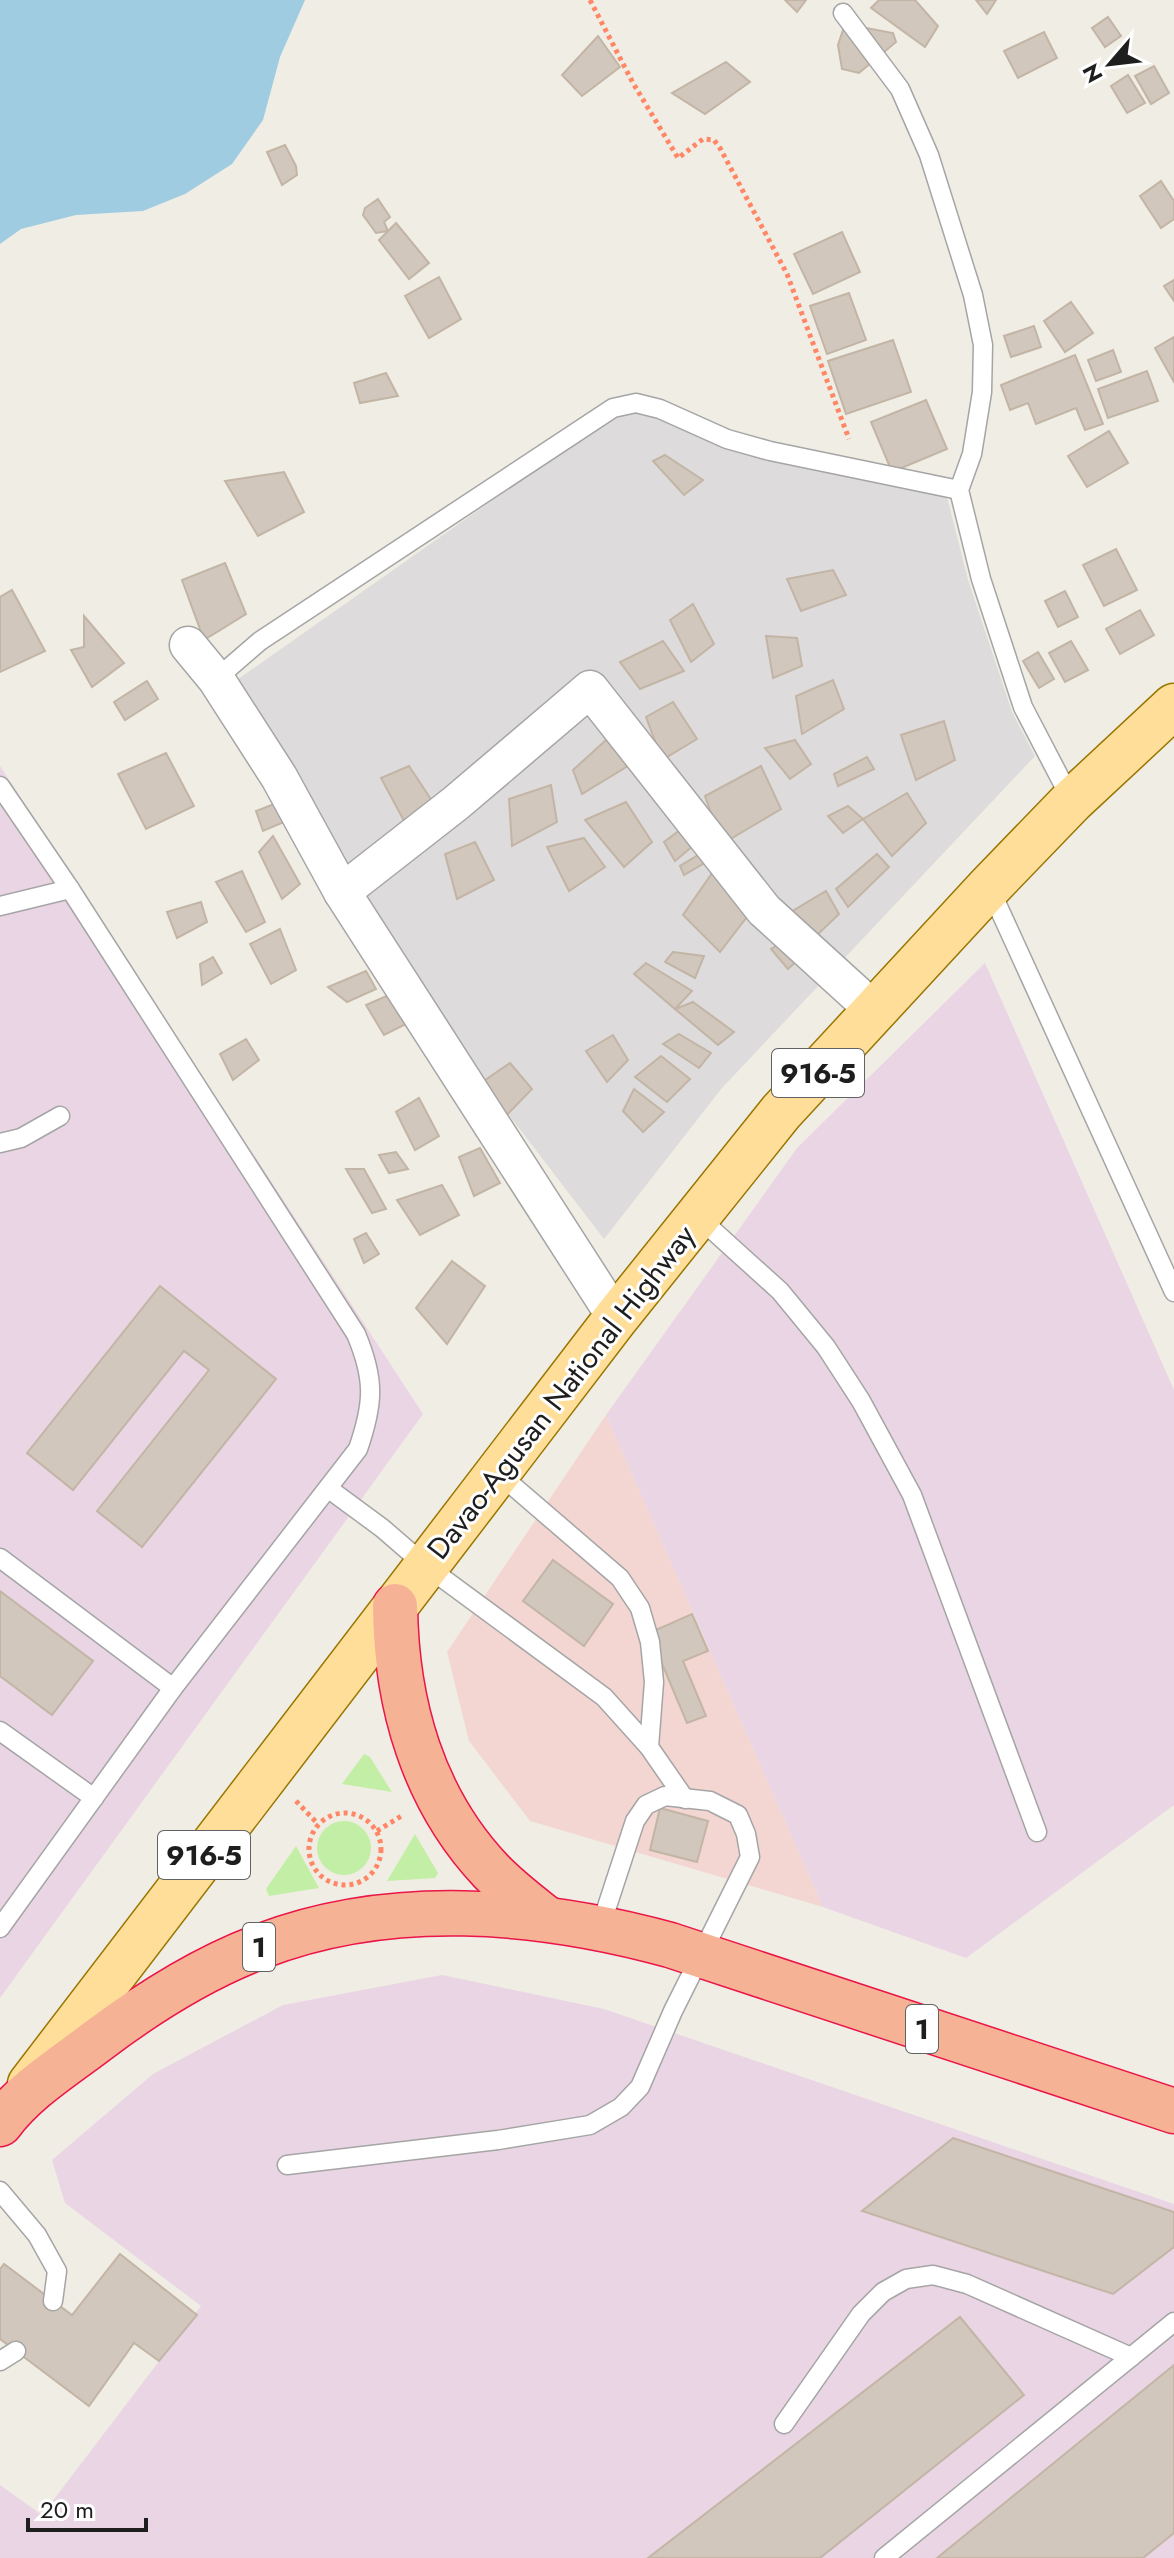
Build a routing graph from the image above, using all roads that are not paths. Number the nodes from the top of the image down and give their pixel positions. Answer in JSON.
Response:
{"nodes":[{"id":1,"x":843,"y":13,"type":"dead end"},
{"id":2,"x":959,"y":490,"type":"junction"},
{"id":3,"x":188,"y":645,"type":"dead end"},
{"id":4,"x":216,"y":679,"type":"junction"},
{"id":5,"x":1174,"y":706,"type":"edge"},
{"id":6,"x":0,"y":786,"type":"edge"},
{"id":7,"x":1072,"y":801,"type":"junction"},
{"id":8,"x":989,"y":887,"type":"junction"},
{"id":9,"x":70,"y":889,"type":"junction"},
{"id":10,"x":342,"y":892,"type":"junction"},
{"id":11,"x":0,"y":906,"type":"edge"},
{"id":12,"x":875,"y":1011,"type":"junction"},
{"id":13,"x":60,"y":1116,"type":"dead end"},
{"id":14,"x":0,"y":1143,"type":"edge"},
{"id":15,"x":697,"y":1216,"type":"junction"},
{"id":16,"x":1174,"y":1292,"type":"edge"},
{"id":17,"x":616,"y":1318,"type":"junction"},
{"id":18,"x":498,"y":1473,"type":"junction"},
{"id":19,"x":329,"y":1489,"type":"junction"},
{"id":20,"x":0,"y":1558,"type":"edge"},
{"id":21,"x":426,"y":1566,"type":"junction"},
{"id":22,"x":395,"y":1606,"type":"junction"},
{"id":23,"x":173,"y":1688,"type":"junction"},
{"id":24,"x":0,"y":1731,"type":"edge"},
{"id":25,"x":649,"y":1747,"type":"junction"},
{"id":26,"x":94,"y":1798,"type":"junction"},
{"id":27,"x":685,"y":1799,"type":"junction"},
{"id":28,"x":1037,"y":1832,"type":"dead end"},
{"id":29,"x":547,"y":1919,"type":"junction"},
{"id":30,"x":0,"y":1928,"type":"edge"},
{"id":31,"x":600,"y":1928,"type":"junction"},
{"id":32,"x":701,"y":1955,"type":"junction"},
{"id":33,"x":1174,"y":2111,"type":"edge"},
{"id":34,"x":7,"y":2114,"type":"edge"},
{"id":35,"x":287,"y":2165,"type":"dead end"},
{"id":36,"x":0,"y":2191,"type":"edge"},
{"id":37,"x":53,"y":2301,"type":"dead end"},
{"id":38,"x":1174,"y":2322,"type":"edge"},
{"id":39,"x":1131,"y":2357,"type":"junction"},
{"id":40,"x":784,"y":2424,"type":"dead end"},
{"id":41,"x":884,"y":2558,"type":"edge"}],
"edges":[{"from":1,"to":2,"type":"lane"},
{"from":2,"to":4,"type":"lane"},
{"from":2,"to":7,"type":"lane"},
{"from":3,"to":4,"type":"street"},
{"from":4,"to":10,"type":"street"},
{"from":5,"to":7,"type":"main road","name":"Davao-Agusan National Highway","number":"916-5"},
{"from":6,"to":9,"type":"lane"},
{"from":7,"to":8,"type":"main road","name":"Davao-Agusan National Highway","number":"916-5"},
{"from":8,"to":12,"type":"main road","name":"Davao-Agusan National Highway","number":"916-5"},
{"from":8,"to":16,"type":"lane"},
{"from":9,"to":11,"type":"lane"},
{"from":9,"to":19,"type":"lane"},
{"from":10,"to":12,"type":"street"},
{"from":10,"to":17,"type":"street"},
{"from":12,"to":15,"type":"main road","name":"Davao-Agusan National Highway","number":"916-5"},
{"from":13,"to":14,"type":"lane"},
{"from":15,"to":17,"type":"main road","name":"Davao-Agusan National Highway","number":"916-5"},
{"from":15,"to":28,"type":"lane"},
{"from":17,"to":18,"type":"main road","name":"Davao-Agusan National Highway","number":"916-5"},
{"from":18,"to":21,"type":"main road","name":"Davao-Agusan National Highway","number":"916-5"},
{"from":18,"to":25,"type":"lane"},
{"from":19,"to":21,"type":"lane"},
{"from":19,"to":23,"type":"lane"},
{"from":20,"to":23,"type":"lane"},
{"from":21,"to":22,"type":"main road","name":"Davao-Agusan National Highway","number":"916-5"},
{"from":21,"to":25,"type":"lane"},
{"from":22,"to":29,"type":"highway"},
{"from":22,"to":34,"type":"main road","name":"Davao-Agusan National Highway","number":"916-5"},
{"from":23,"to":26,"type":"lane"},
{"from":24,"to":26,"type":"lane"},
{"from":25,"to":27,"type":"lane"},
{"from":26,"to":30,"type":"lane"},
{"from":27,"to":31,"type":"lane"},
{"from":27,"to":32,"type":"lane"},
{"from":29,"to":31,"type":"highway","number":"1"},
{"from":29,"to":34,"type":"highway","number":"1"},
{"from":31,"to":32,"type":"highway","number":"1"},
{"from":32,"to":33,"type":"highway","number":"1"},
{"from":32,"to":35,"type":"lane"},
{"from":36,"to":37,"type":"lane"},
{"from":38,"to":39,"type":"lane"},
{"from":39,"to":40,"type":"lane"},
{"from":39,"to":41,"type":"lane"}]}
